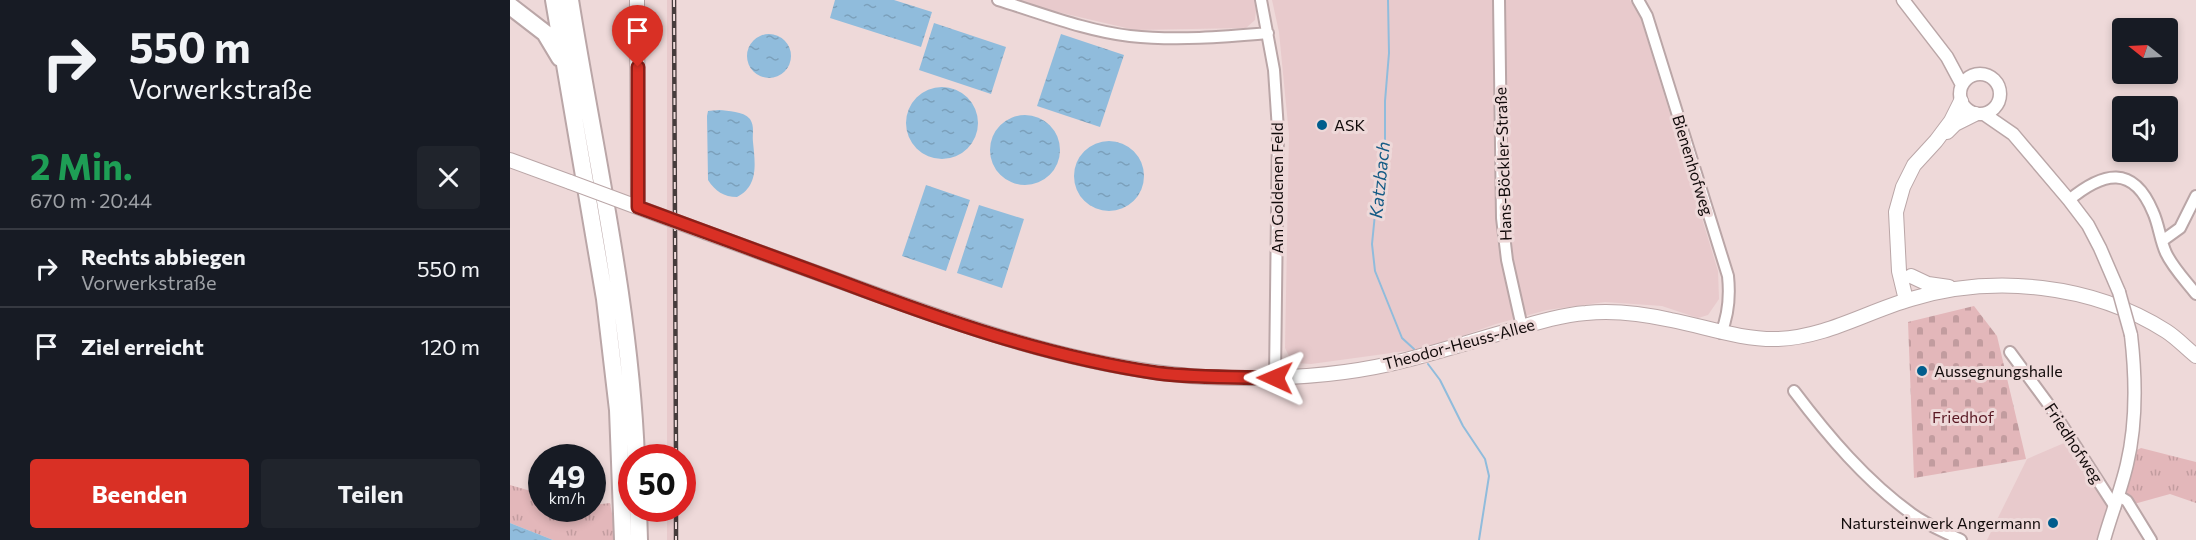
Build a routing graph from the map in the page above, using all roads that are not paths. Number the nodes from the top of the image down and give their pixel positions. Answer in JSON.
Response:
{"nodes":[{"id":1,"x":554,"y":0,"type":"edge"},
{"id":2,"x":570,"y":0,"type":"edge"},
{"id":3,"x":637,"y":0,"type":"edge"},
{"id":4,"x":998,"y":0,"type":"edge"},
{"id":5,"x":1261,"y":0,"type":"edge"},
{"id":6,"x":1499,"y":0,"type":"edge"},
{"id":7,"x":1638,"y":0,"type":"edge"},
{"id":8,"x":1903,"y":0,"type":"edge"},
{"id":9,"x":510,"y":6,"type":"edge"},
{"id":10,"x":1268,"y":33,"type":"junction"},
{"id":11,"x":1947,"y":57,"type":"junction"},
{"id":12,"x":565,"y":66,"type":"junction"},
{"id":13,"x":1974,"y":75,"type":"junction"},
{"id":14,"x":1962,"y":85,"type":"junction"},
{"id":15,"x":1961,"y":101,"type":"junction"},
{"id":16,"x":1997,"y":104,"type":"junction"},
{"id":17,"x":1980,"y":114,"type":"junction"},
{"id":18,"x":2013,"y":134,"type":"junction"},
{"id":19,"x":1936,"y":141,"type":"junction"},
{"id":20,"x":510,"y":160,"type":"edge"},
{"id":21,"x":2196,"y":196,"type":"edge"},
{"id":22,"x":2069,"y":200,"type":"junction"},
{"id":23,"x":638,"y":207,"type":"junction"},
{"id":24,"x":2162,"y":241,"type":"junction"},
{"id":25,"x":1900,"y":255,"type":"junction"},
{"id":26,"x":1911,"y":276,"type":"junction"},
{"id":27,"x":1960,"y":289,"type":"junction"},
{"id":28,"x":2196,"y":294,"type":"edge"},
{"id":29,"x":1912,"y":298,"type":"junction"},
{"id":30,"x":613,"y":304,"type":"junction"},
{"id":31,"x":1522,"y":327,"type":"junction"},
{"id":32,"x":1721,"y":333,"type":"junction"},
{"id":33,"x":2010,"y":352,"type":"dead end"},
{"id":34,"x":2196,"y":356,"type":"edge"},
{"id":35,"x":1275,"y":378,"type":"junction"},
{"id":36,"x":1794,"y":391,"type":"dead end"},
{"id":37,"x":628,"y":444,"type":"edge"},
{"id":38,"x":2117,"y":502,"type":"junction"},
{"id":39,"x":630,"y":522,"type":"edge"},
{"id":40,"x":634,"y":522,"type":"edge"},
{"id":41,"x":2105,"y":537,"type":"edge"},
{"id":42,"x":623,"y":540,"type":"edge"},
{"id":43,"x":639,"y":540,"type":"edge"},
{"id":44,"x":1961,"y":540,"type":"edge"},
{"id":45,"x":2151,"y":540,"type":"edge"}],
"edges":[{"from":1,"to":12,"type":"highway"},
{"from":2,"to":30,"type":"highway"},
{"from":3,"to":23,"type":"main road"},
{"from":4,"to":10,"type":"street"},
{"from":5,"to":10,"type":"street","name":"Am Goldenen Feld"},
{"from":6,"to":31,"type":"street","name":"Hans-Böckler-Straße"},
{"from":7,"to":32,"type":"street","name":"Bienenhofweg"},
{"from":8,"to":11,"type":"street"},
{"from":9,"to":12,"type":"highway"},
{"from":10,"to":35,"type":"street","name":"Am Goldenen Feld"},
{"from":11,"to":13,"type":"street"},
{"from":11,"to":14,"type":"street"},
{"from":12,"to":30,"type":"highway"},
{"from":13,"to":14,"type":"street"},
{"from":13,"to":16,"type":"street"},
{"from":14,"to":15,"type":"street"},
{"from":15,"to":17,"type":"street"},
{"from":15,"to":19,"type":"main road"},
{"from":16,"to":17,"type":"street"},
{"from":16,"to":18,"type":"street"},
{"from":17,"to":18,"type":"street"},
{"from":17,"to":19,"type":"main road"},
{"from":18,"to":22,"type":"street"},
{"from":19,"to":25,"type":"main road"},
{"from":20,"to":23,"type":"main road","name":"Theodor-Heuss-Allee","bridge":true},
{"from":21,"to":24,"type":"street"},
{"from":22,"to":24,"type":"street"},
{"from":22,"to":38,"type":"street","bridge":true},
{"from":23,"to":35,"type":"main road","name":"Theodor-Heuss-Allee","bridge":true},
{"from":24,"to":28,"type":"street"},
{"from":25,"to":26,"type":"main road"},
{"from":25,"to":29,"type":"main road"},
{"from":26,"to":27,"type":"main road"},
{"from":26,"to":29,"type":"main road"},
{"from":27,"to":29,"type":"main road","name":"Theodor-Heuss-Allee"},
{"from":27,"to":34,"type":"main road"},
{"from":29,"to":32,"type":"main road","name":"Theodor-Heuss-Allee"},
{"from":30,"to":37,"type":"highway"},
{"from":31,"to":32,"type":"main road","name":"Theodor-Heuss-Allee"},
{"from":31,"to":35,"type":"main road","name":"Theodor-Heuss-Allee"},
{"from":33,"to":38,"type":"street","name":"Friedhofweg"},
{"from":36,"to":44,"type":"street"},
{"from":38,"to":41,"type":"street"},
{"from":38,"to":45,"type":"street","name":"Friedhofweg"},
{"from":39,"to":42,"type":"highway"},
{"from":40,"to":43,"type":"highway"}]}
